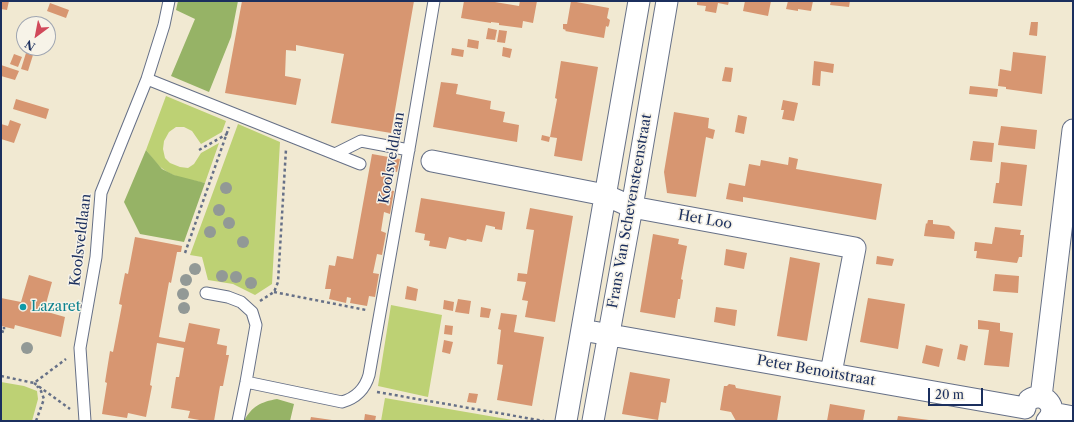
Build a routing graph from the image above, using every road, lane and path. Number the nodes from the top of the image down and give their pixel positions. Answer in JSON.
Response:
{"nodes":[{"id":1,"x":169,"y":1,"type":"edge"},
{"id":2,"x":434,"y":1,"type":"edge"},
{"id":3,"x":639,"y":1,"type":"edge"},
{"id":4,"x":667,"y":1,"type":"edge"},
{"id":5,"x":147,"y":79,"type":"junction"},
{"id":6,"x":234,"y":114,"type":"junction"},
{"id":7,"x":1073,"y":130,"type":"edge"},
{"id":8,"x":227,"y":134,"type":"junction"},
{"id":9,"x":287,"y":135,"type":"junction"},
{"id":10,"x":199,"y":150,"type":"dead end"},
{"id":11,"x":409,"y":150,"type":"junction"},
{"id":12,"x":335,"y":154,"type":"junction"},
{"id":13,"x":432,"y":161,"type":"dead end"},
{"id":14,"x":360,"y":164,"type":"dead end"},
{"id":15,"x":605,"y":195,"type":"junction"},
{"id":16,"x":632,"y":207,"type":"junction"},
{"id":17,"x":185,"y":253,"type":"dead end"},
{"id":18,"x":206,"y":292,"type":"dead end"},
{"id":19,"x":274,"y":292,"type":"junction"},
{"id":20,"x":249,"y":309,"type":"junction"},
{"id":21,"x":381,"y":312,"type":"junction"},
{"id":22,"x":4,"y":327,"type":"dead end"},
{"id":23,"x":582,"y":330,"type":"junction"},
{"id":24,"x":1,"y":331,"type":"edge"},
{"id":25,"x":608,"y":334,"type":"junction"},
{"id":26,"x":80,"y":348,"type":"junction"},
{"id":27,"x":831,"y":373,"type":"junction"},
{"id":28,"x":1,"y":376,"type":"edge"},
{"id":29,"x":246,"y":382,"type":"junction"},
{"id":30,"x":34,"y":383,"type":"junction"},
{"id":31,"x":363,"y":389,"type":"junction"},
{"id":32,"x":1039,"y":412,"type":"edge"},
{"id":33,"x":1073,"y":417,"type":"edge"},
{"id":34,"x":36,"y":421,"type":"edge"},
{"id":35,"x":85,"y":421,"type":"edge"},
{"id":36,"x":238,"y":421,"type":"edge"},
{"id":37,"x":544,"y":421,"type":"edge"},
{"id":38,"x":566,"y":421,"type":"edge"},
{"id":39,"x":593,"y":421,"type":"edge"}],
"edges":[{"from":1,"to":5,"type":"lane","name":"Koolsveldlaan"},
{"from":2,"to":11,"type":"lane","name":"Koolsveldlaan"},
{"from":3,"to":15,"type":"street","name":"Frans Van Schevensteenstraat"},
{"from":4,"to":16,"type":"street","name":"Frans Van Schevensteenstraat"},
{"from":5,"to":6,"type":"lane"},
{"from":5,"to":26,"type":"lane","name":"Koolsveldlaan"},
{"from":6,"to":8,"type":"path"},
{"from":6,"to":9,"type":"lane"},
{"from":7,"to":32,"type":"street"},
{"from":8,"to":10,"type":"path"},
{"from":8,"to":17,"type":"path"},
{"from":9,"to":12,"type":"lane"},
{"from":9,"to":19,"type":"path"},
{"from":11,"to":12,"type":"lane"},
{"from":11,"to":21,"type":"lane","name":"Koolsveldlaan"},
{"from":12,"to":14,"type":"lane"},
{"from":13,"to":15,"type":"street","name":"Het Loo"},
{"from":15,"to":16,"type":"street","name":"Het Loo"},
{"from":15,"to":23,"type":"street","name":"Frans Van Schevensteenstraat"},
{"from":16,"to":25,"type":"street","name":"Frans Van Schevensteenstraat"},
{"from":16,"to":27,"type":"street","name":"Het Loo"},
{"from":18,"to":20,"type":"lane"},
{"from":19,"to":20,"type":"path"},
{"from":19,"to":21,"type":"path"},
{"from":20,"to":29,"type":"lane"},
{"from":21,"to":31,"type":"lane","name":"Koolsveldlaan"},
{"from":22,"to":24,"type":"path"},
{"from":23,"to":25,"type":"street","name":"Peter Benoitstraat"},
{"from":23,"to":38,"type":"street","name":"Frans Van Schevensteenstraat"},
{"from":25,"to":27,"type":"street","name":"Peter Benoitstraat"},
{"from":25,"to":39,"type":"street","name":"Frans Van Schevensteenstraat"},
{"from":26,"to":30,"type":"path"},
{"from":26,"to":35,"type":"lane","name":"Koolsveldlaan"},
{"from":27,"to":32,"type":"street","name":"Peter Benoitstraat"},
{"from":28,"to":30,"type":"path"},
{"from":29,"to":31,"type":"lane"},
{"from":29,"to":36,"type":"lane"},
{"from":30,"to":34,"type":"path"},
{"from":30,"to":35,"type":"path"},
{"from":31,"to":37,"type":"path"},
{"from":32,"to":33,"type":"street","name":"Peter Benoitstraat"}]}
